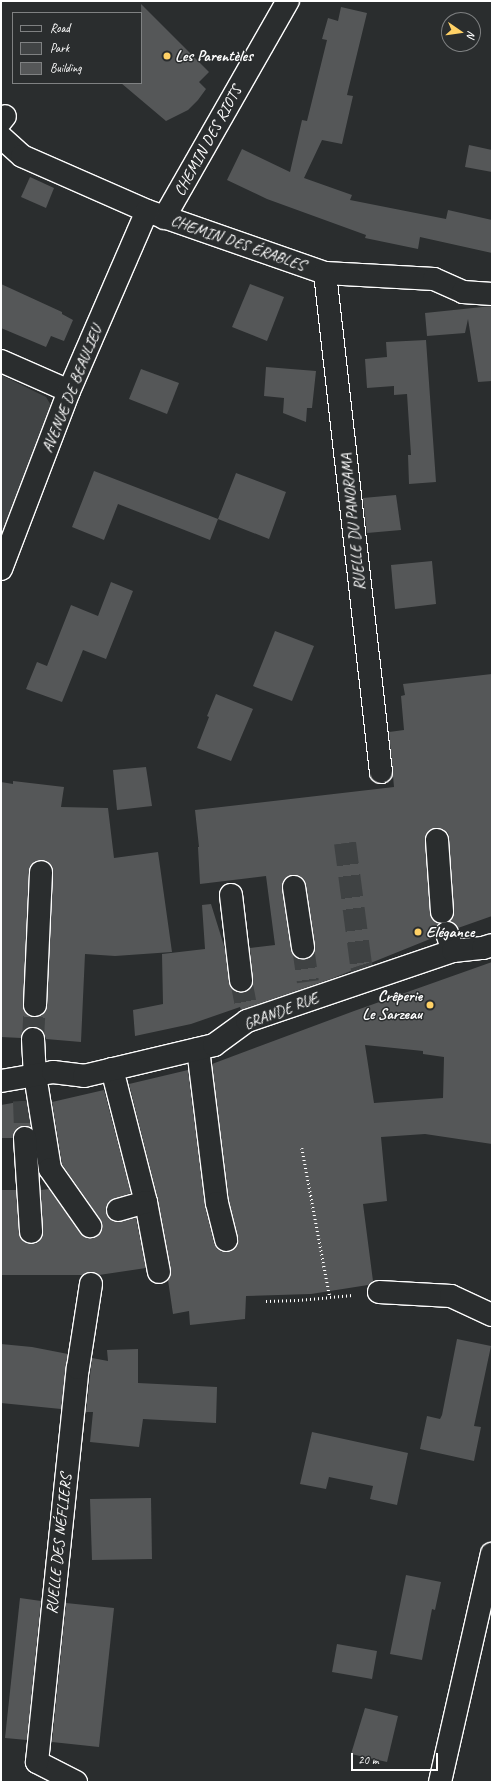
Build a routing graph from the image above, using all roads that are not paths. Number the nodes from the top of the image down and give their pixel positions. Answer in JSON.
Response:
{"nodes":[{"id":1,"x":288,"y":1,"type":"edge"},
{"id":2,"x":2,"y":125,"type":"edge"},
{"id":3,"x":156,"y":215,"type":"junction"},
{"id":4,"x":325,"y":273,"type":"junction"},
{"id":5,"x":492,"y":294,"type":"edge"},
{"id":6,"x":1,"y":361,"type":"edge"},
{"id":7,"x":70,"y":392,"type":"junction"},
{"id":8,"x":1,"y":569,"type":"edge"},
{"id":9,"x":381,"y":772,"type":"dead end"},
{"id":10,"x":437,"y":840,"type":"dead end"},
{"id":11,"x":41,"y":872,"type":"dead end"},
{"id":12,"x":294,"y":887,"type":"dead end"},
{"id":13,"x":231,"y":895,"type":"dead end"},
{"id":14,"x":442,"y":912,"type":"dead end"},
{"id":15,"x":492,"y":945,"type":"edge"},
{"id":16,"x":303,"y":947,"type":"tunnel mouth"},
{"id":17,"x":241,"y":980,"type":"tunnel mouth"},
{"id":18,"x":35,"y":1005,"type":"tunnel mouth"},
{"id":19,"x":33,"y":1039,"type":"tunnel mouth"},
{"id":20,"x":198,"y":1049,"type":"junction"},
{"id":21,"x":112,"y":1069,"type":"junction"},
{"id":22,"x":19,"y":1078,"type":"edge"},
{"id":23,"x":24,"y":1101,"type":"tunnel mouth"},
{"id":24,"x":25,"y":1138,"type":"tunnel mouth"},
{"id":25,"x":146,"y":1202,"type":"junction"},
{"id":26,"x":118,"y":1210,"type":"dead end"},
{"id":27,"x":90,"y":1226,"type":"dead end"},
{"id":28,"x":31,"y":1232,"type":"dead end"},
{"id":29,"x":226,"y":1240,"type":"dead end"},
{"id":30,"x":159,"y":1272,"type":"dead end"},
{"id":31,"x":91,"y":1284,"type":"dead end"},
{"id":32,"x":379,"y":1292,"type":"road end"},
{"id":33,"x":492,"y":1315,"type":"edge"},
{"id":34,"x":492,"y":1554,"type":"edge"},
{"id":35,"x":76,"y":1782,"type":"edge"},
{"id":36,"x":440,"y":1782,"type":"edge"}],
"edges":[{"from":1,"to":3,"type":"street","name":"CHEMIN DES RIOTS"},
{"from":2,"to":3,"type":"street","name":"CHEMIN DES ÉRABLES"},
{"from":3,"to":4,"type":"street","name":"CHEMIN DES ÉRABLES"},
{"from":3,"to":7,"type":"street","name":"AVENUE DE BEAULIEU"},
{"from":4,"to":5,"type":"street","name":"CHEMIN DES ÉRABLES"},
{"from":4,"to":9,"type":"street","name":"RUELLE DU PANORAMA"},
{"from":6,"to":7,"type":"street"},
{"from":7,"to":8,"type":"street","name":"AVENUE DE BEAULIEU"},
{"from":10,"to":14,"type":"street"},
{"from":11,"to":18,"type":"street"},
{"from":12,"to":16,"type":"street"},
{"from":13,"to":17,"type":"street"},
{"from":15,"to":20,"type":"street","name":"GRANDE RUE"},
{"from":19,"to":22,"type":"street"},
{"from":20,"to":21,"type":"street","name":"GRANDE RUE"},
{"from":20,"to":29,"type":"street"},
{"from":21,"to":22,"type":"street","name":"GRANDE RUE"},
{"from":21,"to":25,"type":"street"},
{"from":22,"to":23,"type":"street"},
{"from":22,"to":27,"type":"street"},
{"from":24,"to":28,"type":"street"},
{"from":25,"to":26,"type":"street"},
{"from":25,"to":30,"type":"street"},
{"from":31,"to":35,"type":"street","name":"RUELLE DES NÉFLIERS"},
{"from":32,"to":33,"type":"street"},
{"from":34,"to":36,"type":"street"}]}
